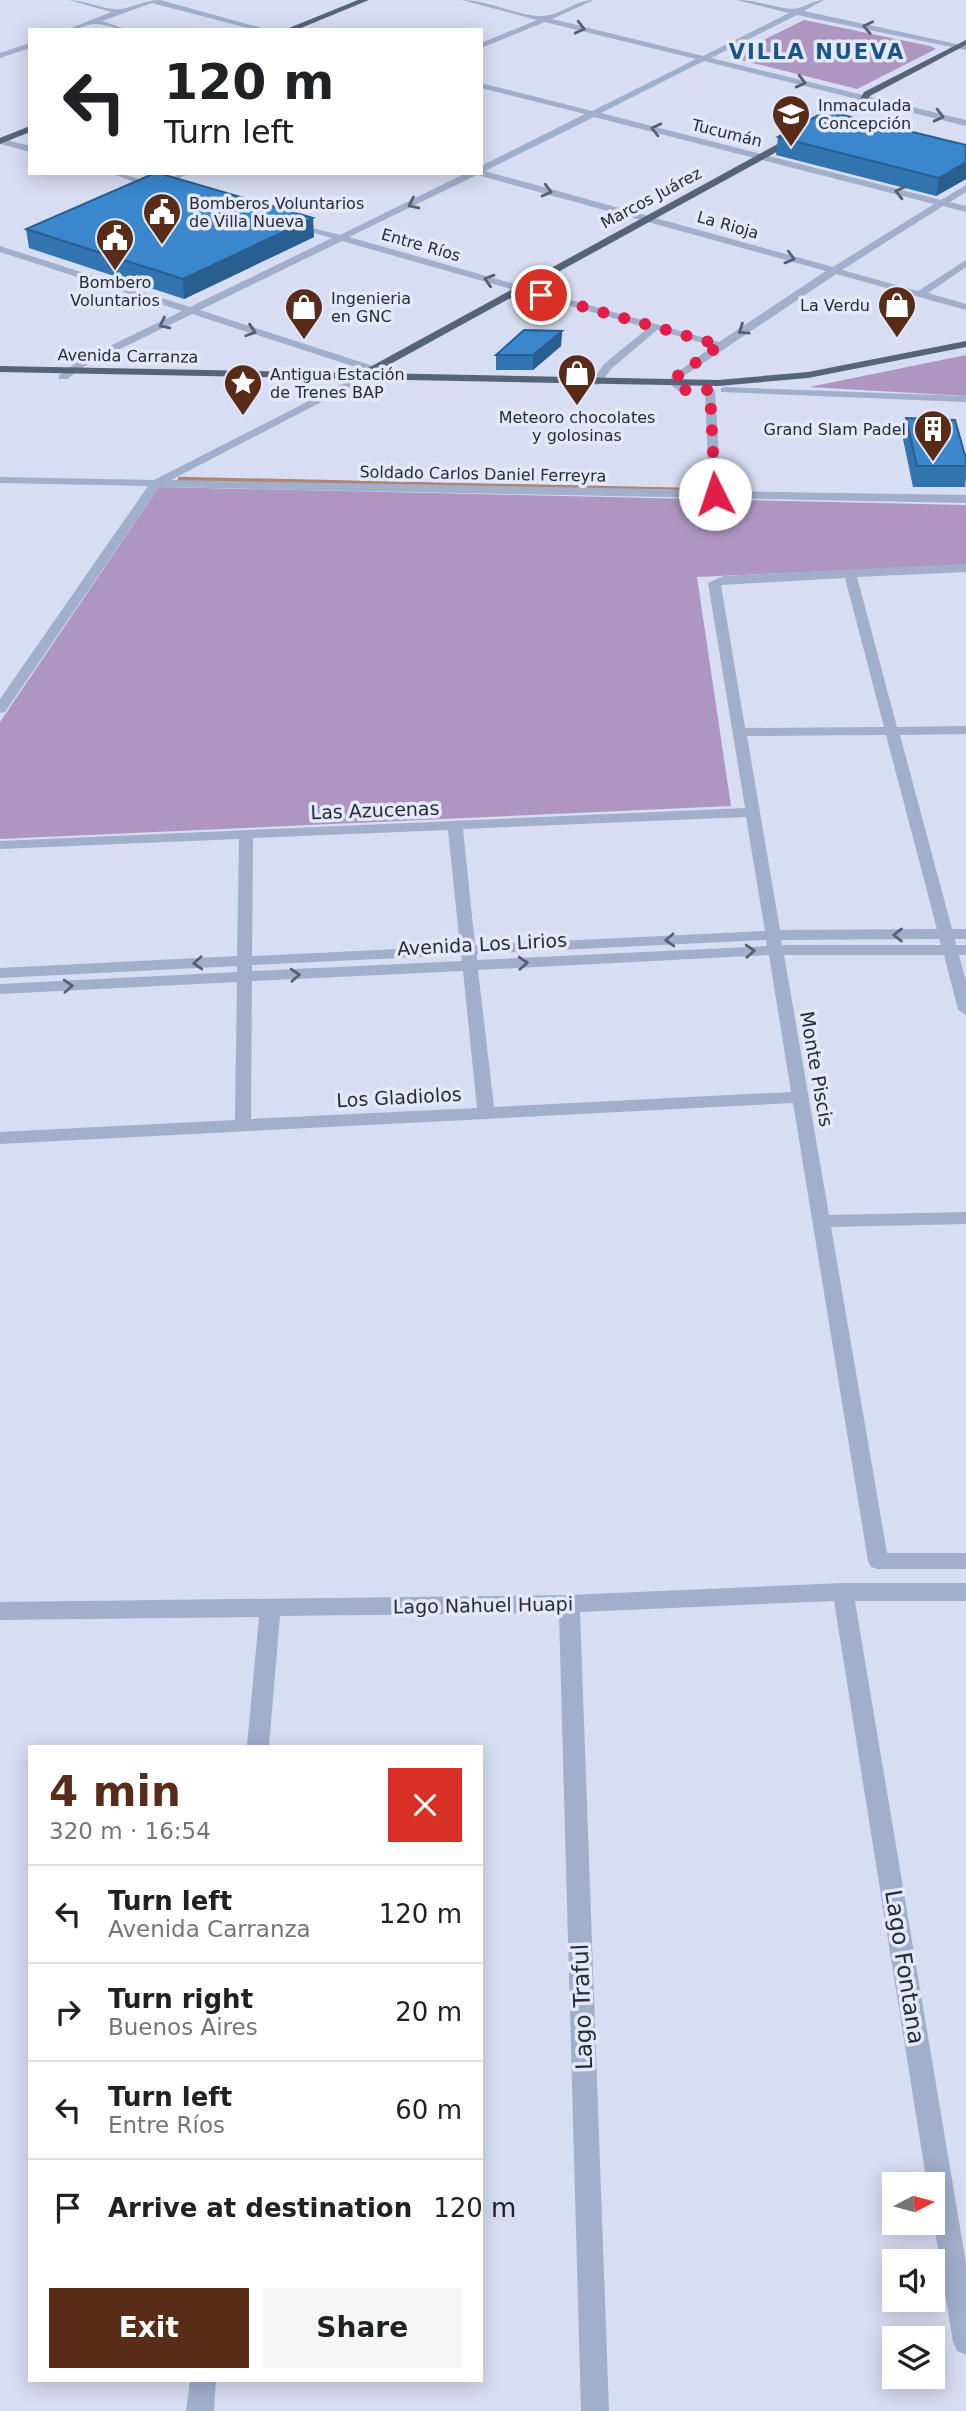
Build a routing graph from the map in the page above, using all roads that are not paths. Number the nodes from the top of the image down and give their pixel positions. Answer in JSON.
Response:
{"nodes":[{"id":1,"x":73,"y":0,"type":"edge"},
{"id":2,"x":151,"y":0,"type":"edge"},
{"id":3,"x":365,"y":0,"type":"edge"},
{"id":4,"x":466,"y":0,"type":"edge"},
{"id":5,"x":590,"y":0,"type":"edge"},
{"id":6,"x":740,"y":0,"type":"edge"},
{"id":7,"x":820,"y":0,"type":"edge"},
{"id":8,"x":119,"y":12,"type":"junction"},
{"id":9,"x":796,"y":12,"type":"junction"},
{"id":10,"x":544,"y":19,"type":"junction"},
{"id":11,"x":94,"y":21,"type":"junction"},
{"id":12,"x":75,"y":28,"type":"edge"},
{"id":13,"x":117,"y":28,"type":"edge"},
{"id":14,"x":257,"y":28,"type":"edge"},
{"id":15,"x":293,"y":28,"type":"edge"},
{"id":16,"x":930,"y":40,"type":"junction"},
{"id":17,"x":12,"y":43,"type":"dead end"},
{"id":18,"x":483,"y":45,"type":"edge"},
{"id":19,"x":964,"y":45,"type":"edge"},
{"id":20,"x":28,"y":46,"type":"edge"},
{"id":21,"x":944,"y":54,"type":"junction"},
{"id":22,"x":0,"y":56,"type":"edge"},
{"id":23,"x":705,"y":58,"type":"junction"},
{"id":24,"x":483,"y":86,"type":"edge"},
{"id":25,"x":865,"y":97,"type":"junction"},
{"id":26,"x":593,"y":113,"type":"junction"},
{"id":27,"x":966,"y":123,"type":"edge"},
{"id":28,"x":28,"y":130,"type":"edge"},
{"id":29,"x":0,"y":141,"type":"edge"},
{"id":30,"x":28,"y":148,"type":"edge"},
{"id":31,"x":762,"y":156,"type":"junction"},
{"id":32,"x":483,"y":170,"type":"edge"},
{"id":33,"x":483,"y":172,"type":"edge"},
{"id":34,"x":121,"y":175,"type":"edge"},
{"id":35,"x":180,"y":175,"type":"edge"},
{"id":36,"x":470,"y":175,"type":"edge"},
{"id":37,"x":156,"y":185,"type":"junction"},
{"id":38,"x":966,"y":188,"type":"edge"},
{"id":39,"x":169,"y":189,"type":"edge"},
{"id":40,"x":144,"y":191,"type":"edge"},
{"id":41,"x":943,"y":203,"type":"junction"},
{"id":42,"x":966,"y":209,"type":"edge"},
{"id":43,"x":645,"y":218,"type":"junction"},
{"id":44,"x":275,"y":219,"type":"edge"},
{"id":45,"x":341,"y":238,"type":"junction"},
{"id":46,"x":18,"y":245,"type":"dead end"},
{"id":47,"x":2,"y":251,"type":"edge"},
{"id":48,"x":966,"y":263,"type":"edge"},
{"id":49,"x":832,"y":270,"type":"junction"},
{"id":50,"x":518,"y":289,"type":"junction"},
{"id":51,"x":920,"y":294,"type":"junction"},
{"id":52,"x":966,"y":307,"type":"edge"},
{"id":53,"x":191,"y":311,"type":"junction"},
{"id":54,"x":655,"y":327,"type":"junction"},
{"id":55,"x":966,"y":344,"type":"edge"},
{"id":56,"x":720,"y":345,"type":"junction"},
{"id":57,"x":966,"y":352,"type":"edge"},
{"id":58,"x":0,"y":369,"type":"edge"},
{"id":59,"x":372,"y":369,"type":"junction"},
{"id":60,"x":67,"y":374,"type":"junction"},
{"id":61,"x":0,"y":376,"type":"edge"},
{"id":62,"x":354,"y":380,"type":"junction"},
{"id":63,"x":596,"y":382,"type":"junction"},
{"id":64,"x":680,"y":387,"type":"junction"},
{"id":65,"x":710,"y":390,"type":"junction"},
{"id":66,"x":725,"y":390,"type":"junction"},
{"id":67,"x":966,"y":399,"type":"edge"},
{"id":68,"x":0,"y":480,"type":"edge"},
{"id":69,"x":156,"y":483,"type":"junction"},
{"id":70,"x":715,"y":494,"type":"junction"},
{"id":71,"x":966,"y":499,"type":"edge"},
{"id":72,"x":966,"y":568,"type":"edge"},
{"id":73,"x":850,"y":574,"type":"junction"},
{"id":74,"x":0,"y":709,"type":"edge"},
{"id":75,"x":891,"y":730,"type":"junction"},
{"id":76,"x":966,"y":730,"type":"edge"},
{"id":77,"x":739,"y":732,"type":"junction"},
{"id":78,"x":752,"y":812,"type":"junction"},
{"id":79,"x":455,"y":826,"type":"junction"},
{"id":80,"x":246,"y":835,"type":"junction"},
{"id":81,"x":0,"y":845,"type":"edge"},
{"id":82,"x":966,"y":934,"type":"edge"},
{"id":83,"x":774,"y":942,"type":"junction"},
{"id":84,"x":954,"y":945,"type":"edge"},
{"id":85,"x":469,"y":958,"type":"junction"},
{"id":86,"x":245,"y":969,"type":"junction"},
{"id":87,"x":0,"y":973,"type":"edge"},
{"id":88,"x":0,"y":989,"type":"edge"},
{"id":89,"x":966,"y":1010,"type":"edge"},
{"id":90,"x":800,"y":1097,"type":"junction"},
{"id":91,"x":486,"y":1114,"type":"junction"},
{"id":92,"x":243,"y":1126,"type":"junction"},
{"id":93,"x":0,"y":1138,"type":"edge"},
{"id":94,"x":966,"y":1218,"type":"edge"},
{"id":95,"x":821,"y":1221,"type":"junction"},
{"id":96,"x":966,"y":1561,"type":"edge"},
{"id":97,"x":843,"y":1592,"type":"junction"},
{"id":98,"x":966,"y":1592,"type":"edge"},
{"id":99,"x":569,"y":1604,"type":"junction"},
{"id":100,"x":270,"y":1607,"type":"junction"},
{"id":101,"x":0,"y":1611,"type":"edge"},
{"id":102,"x":257,"y":1745,"type":"edge"},
{"id":103,"x":966,"y":2342,"type":"edge"},
{"id":104,"x":203,"y":2382,"type":"edge"},
{"id":105,"x":200,"y":2411,"type":"edge"},
{"id":106,"x":595,"y":2411,"type":"edge"}],
"edges":[{"from":1,"to":8,"type":"street"},
{"from":2,"to":8,"type":"street"},
{"from":2,"to":14,"type":"street"},
{"from":3,"to":15,"type":"main road"},
{"from":4,"to":10,"type":"street"},
{"from":5,"to":10,"type":"street"},
{"from":6,"to":9,"type":"street"},
{"from":7,"to":9,"type":"street"},
{"from":8,"to":11,"type":"street"},
{"from":16,"to":9,"type":"street","one_way":true},
{"from":9,"to":23,"type":"street"},
{"from":10,"to":18,"type":"street"},
{"from":10,"to":23,"type":"street","one_way":true},
{"from":11,"to":12,"type":"street"},
{"from":11,"to":13,"type":"street"},
{"from":16,"to":19,"type":"street"},
{"from":16,"to":21,"type":"street"},
{"from":17,"to":20,"type":"street"},
{"from":19,"to":21,"type":"main road","name":"Marcos Juárez"},
{"from":20,"to":22,"type":"street"},
{"from":21,"to":25,"type":"main road","name":"Marcos Juárez"},
{"from":23,"to":25,"type":"street","one_way":true},
{"from":23,"to":26,"type":"street"},
{"from":24,"to":26,"type":"street","name":"Tucumán"},
{"from":25,"to":27,"type":"street","one_way":true},
{"from":25,"to":31,"type":"main road","name":"Marcos Juárez"},
{"from":31,"to":26,"type":"street","name":"Tucumán","one_way":true},
{"from":26,"to":32,"type":"street"},
{"from":28,"to":29,"type":"main road"},
{"from":29,"to":30,"type":"street"},
{"from":41,"to":31,"type":"street","name":"Tucumán","one_way":true},
{"from":31,"to":43,"type":"main road","name":"Marcos Juárez"},
{"from":33,"to":43,"type":"street","name":"La Rioja","one_way":true},
{"from":34,"to":37,"type":"street"},
{"from":35,"to":37,"type":"street"},
{"from":36,"to":45,"type":"street","one_way":true},
{"from":37,"to":39,"type":"street"},
{"from":37,"to":40,"type":"street"},
{"from":38,"to":41,"type":"street"},
{"from":41,"to":42,"type":"street","name":"Tucumán"},
{"from":41,"to":49,"type":"street"},
{"from":43,"to":49,"type":"street","name":"La Rioja","one_way":true},
{"from":43,"to":50,"type":"main road","name":"Marcos Juárez"},
{"from":44,"to":45,"type":"street","name":"Entre Ríos"},
{"from":50,"to":45,"type":"street","name":"Entre Ríos","one_way":true},
{"from":45,"to":53,"type":"street"},
{"from":46,"to":47,"type":"street"},
{"from":47,"to":53,"type":"street"},
{"from":48,"to":51,"type":"street"},
{"from":49,"to":51,"type":"street","name":"La Rioja"},
{"from":49,"to":56,"type":"street","one_way":true},
{"from":50,"to":54,"type":"street","name":"Entre Ríos"},
{"from":50,"to":59,"type":"main road","name":"Marcos Juárez"},
{"from":51,"to":52,"type":"street","name":"La Rioja"},
{"from":53,"to":59,"type":"street","one_way":true},
{"from":53,"to":60,"type":"street","one_way":true},
{"from":54,"to":56,"type":"street","name":"Entre Ríos"},
{"from":54,"to":63,"type":"street"},
{"from":55,"to":64,"type":"main road","name":"Avenida Carranza"},
{"from":56,"to":64,"type":"street"},
{"from":57,"to":66,"type":"main road","name":"Avenida Carranza"},
{"from":58,"to":60,"type":"main road","name":"Avenida Carranza"},
{"from":59,"to":62,"type":"main road","name":"Marcos Juárez"},
{"from":60,"to":61,"type":"main road","name":"Avenida Carranza"},
{"from":60,"to":62,"type":"main road","name":"Avenida Carranza"},
{"from":62,"to":63,"type":"main road","name":"Avenida Carranza"},
{"from":62,"to":64,"type":"main road","name":"Avenida Carranza"},
{"from":62,"to":69,"type":"street"},
{"from":63,"to":64,"type":"main road","name":"Avenida Carranza"},
{"from":64,"to":65,"type":"main road","name":"Avenida Carranza"},
{"from":65,"to":66,"type":"main road","name":"Avenida Carranza"},
{"from":65,"to":70,"type":"street"},
{"from":66,"to":67,"type":"street"},
{"from":68,"to":69,"type":"street","name":"Soldado Carlos Daniel Ferreyra"},
{"from":69,"to":70,"type":"street","name":"Soldado Carlos Daniel Ferreyra"},
{"from":69,"to":74,"type":"street"},
{"from":70,"to":71,"type":"street","name":"Soldado Carlos Daniel Ferreyra"},
{"from":72,"to":73,"type":"street"},
{"from":73,"to":75,"type":"street"},
{"from":73,"to":77,"type":"street","name":"Monte Piscis"},
{"from":75,"to":76,"type":"street"},
{"from":75,"to":77,"type":"street"},
{"from":75,"to":84,"type":"street"},
{"from":77,"to":78,"type":"street","name":"Monte Piscis"},
{"from":78,"to":79,"type":"street","name":"Las Azucenas"},
{"from":78,"to":83,"type":"street","name":"Monte Piscis"},
{"from":79,"to":80,"type":"street","name":"Las Azucenas"},
{"from":79,"to":85,"type":"street"},
{"from":80,"to":81,"type":"street","name":"Las Azucenas"},
{"from":80,"to":86,"type":"street"},
{"from":82,"to":84,"type":"street","name":"Avenida Los Lirios"},
{"from":83,"to":84,"type":"street","name":"Avenida Los Lirios"},
{"from":83,"to":85,"type":"street","name":"Avenida Los Lirios"},
{"from":83,"to":90,"type":"street","name":"Monte Piscis"},
{"from":84,"to":89,"type":"street"},
{"from":85,"to":86,"type":"street","name":"Avenida Los Lirios"},
{"from":85,"to":91,"type":"street"},
{"from":86,"to":87,"type":"street","name":"Avenida Los Lirios","one_way":true},
{"from":88,"to":86,"type":"street","name":"Avenida Los Lirios","one_way":true},
{"from":86,"to":92,"type":"street"},
{"from":90,"to":91,"type":"street","name":"Los Gladiolos"},
{"from":90,"to":95,"type":"street","name":"Monte Piscis"},
{"from":91,"to":92,"type":"street","name":"Los Gladiolos"},
{"from":92,"to":93,"type":"street","name":"Los Gladiolos"},
{"from":94,"to":95,"type":"street"},
{"from":95,"to":96,"type":"street","name":"Monte Piscis"},
{"from":97,"to":98,"type":"street","name":"Lago Nahuel Huapi"},
{"from":97,"to":99,"type":"street","name":"Lago Nahuel Huapi"},
{"from":97,"to":103,"type":"street","name":"Lago Fontana"},
{"from":99,"to":100,"type":"street","name":"Lago Nahuel Huapi"},
{"from":99,"to":106,"type":"street","name":"Lago Traful"},
{"from":100,"to":101,"type":"street","name":"Lago Nahuel Huapi"},
{"from":100,"to":102,"type":"street"},
{"from":104,"to":105,"type":"street"}]}
